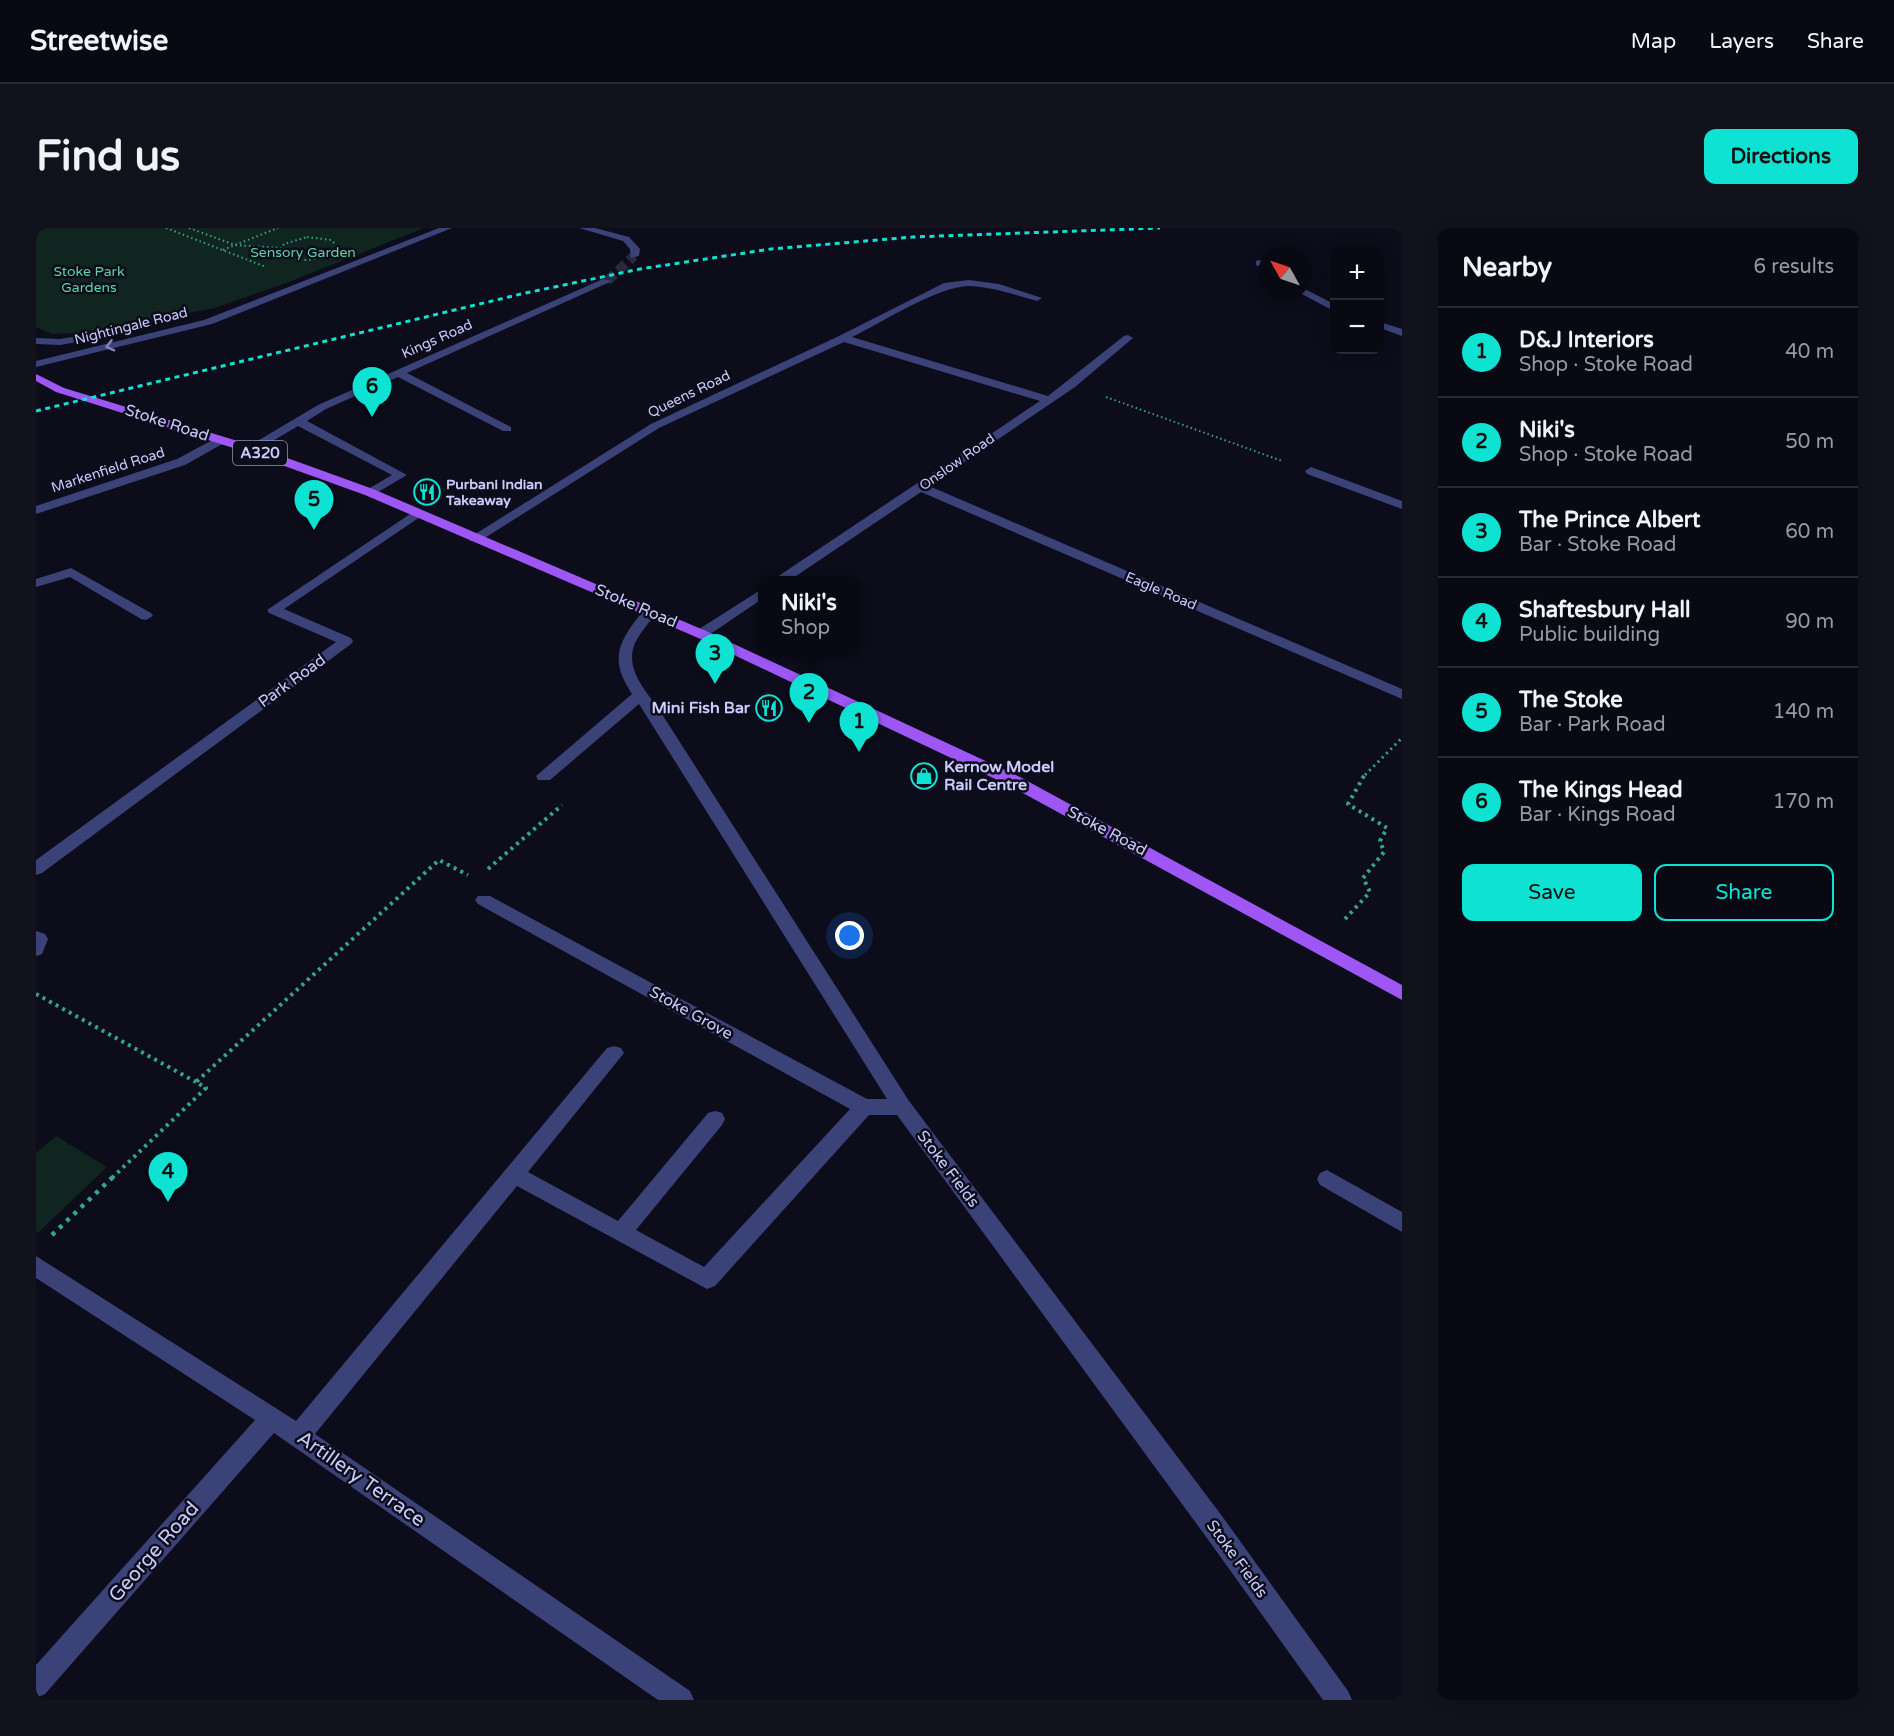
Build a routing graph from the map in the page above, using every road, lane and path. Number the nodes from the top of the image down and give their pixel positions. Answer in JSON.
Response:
{"nodes":[{"id":1,"x":166,"y":228,"type":"edge"},
{"id":2,"x":189,"y":228,"type":"edge"},
{"id":3,"x":278,"y":228,"type":"edge"},
{"id":4,"x":447,"y":228,"type":"edge"},
{"id":5,"x":584,"y":228,"type":"edge"},
{"id":6,"x":235,"y":245,"type":"junction"},
{"id":7,"x":280,"y":248,"type":"dead end"},
{"id":8,"x":223,"y":250,"type":"junction"},
{"id":9,"x":634,"y":256,"type":"dead end"},
{"id":10,"x":607,"y":281,"type":"tunnel mouth"},
{"id":11,"x":307,"y":284,"type":"junction"},
{"id":12,"x":1312,"y":296,"type":"edge"},
{"id":13,"x":1037,"y":298,"type":"dead end"},
{"id":14,"x":1330,"y":306,"type":"edge"},
{"id":15,"x":232,"y":314,"type":"junction"},
{"id":16,"x":1384,"y":327,"type":"edge"},
{"id":17,"x":1402,"y":333,"type":"edge"},
{"id":18,"x":843,"y":338,"type":"junction"},
{"id":19,"x":1128,"y":338,"type":"dead end"},
{"id":20,"x":36,"y":341,"type":"edge"},
{"id":21,"x":36,"y":364,"type":"edge"},
{"id":22,"x":398,"y":373,"type":"junction"},
{"id":23,"x":36,"y":377,"type":"edge"},
{"id":24,"x":1071,"y":385,"type":"junction"},
{"id":25,"x":1047,"y":399,"type":"junction"},
{"id":26,"x":298,"y":421,"type":"junction"},
{"id":27,"x":507,"y":429,"type":"dead end"},
{"id":28,"x":220,"y":440,"type":"junction"},
{"id":29,"x":250,"y":449,"type":"junction"},
{"id":30,"x":1311,"y":471,"type":"joint"},
{"id":31,"x":921,"y":487,"type":"junction"},
{"id":32,"x":369,"y":492,"type":"junction"},
{"id":33,"x":1402,"y":505,"type":"edge"},
{"id":34,"x":36,"y":510,"type":"edge"},
{"id":35,"x":416,"y":514,"type":"junction"},
{"id":36,"x":476,"y":538,"type":"junction"},
{"id":37,"x":788,"y":576,"type":"edge"},
{"id":38,"x":36,"y":583,"type":"edge"},
{"id":39,"x":758,"y":596,"type":"edge"},
{"id":40,"x":650,"y":612,"type":"junction"},
{"id":41,"x":146,"y":616,"type":"dead end"},
{"id":42,"x":701,"y":634,"type":"junction"},
{"id":43,"x":1402,"y":694,"type":"edge"},
{"id":44,"x":639,"y":696,"type":"junction"},
{"id":45,"x":1402,"y":738,"type":"edge"},
{"id":46,"x":544,"y":776,"type":"joint"},
{"id":47,"x":36,"y":869,"type":"edge"},
{"id":48,"x":485,"y":872,"type":"dead end"},
{"id":49,"x":477,"y":879,"type":"dead end"},
{"id":50,"x":484,"y":900,"type":"dead end"},
{"id":51,"x":1345,"y":919,"type":"dead end"},
{"id":52,"x":1402,"y":993,"type":"edge"},
{"id":53,"x":36,"y":994,"type":"edge"},
{"id":54,"x":614,"y":1053,"type":"dead end"},
{"id":55,"x":195,"y":1082,"type":"junction"},
{"id":56,"x":864,"y":1107,"type":"junction"},
{"id":57,"x":902,"y":1107,"type":"junction"},
{"id":58,"x":715,"y":1119,"type":"dead end"},
{"id":59,"x":514,"y":1174,"type":"junction"},
{"id":60,"x":1327,"y":1179,"type":"dead end"},
{"id":61,"x":1402,"y":1223,"type":"edge"},
{"id":62,"x":621,"y":1233,"type":"junction"},
{"id":63,"x":45,"y":1242,"type":"dead end"},
{"id":64,"x":36,"y":1266,"type":"edge"},
{"id":65,"x":272,"y":1418,"type":"junction"},
{"id":66,"x":299,"y":1436,"type":"junction"},
{"id":67,"x":36,"y":1685,"type":"edge"},
{"id":68,"x":681,"y":1700,"type":"edge"},
{"id":69,"x":1339,"y":1700,"type":"edge"}],
"edges":[{"from":1,"to":8,"type":"path"},
{"from":2,"to":6,"type":"path"},
{"from":3,"to":6,"type":"path"},
{"from":4,"to":11,"type":"street","name":"Nightingale Road"},
{"from":5,"to":9,"type":"street"},
{"from":6,"to":7,"type":"path"},
{"from":6,"to":8,"type":"path"},
{"from":8,"to":11,"type":"path"},
{"from":10,"to":22,"type":"street","name":"Kings Road"},
{"from":11,"to":15,"type":"street","name":"Nightingale Road"},
{"from":12,"to":14,"type":"street"},
{"from":13,"to":18,"type":"street","name":"Queens Road"},
{"from":15,"to":20,"type":"street","name":"Nightingale Road"},
{"from":15,"to":21,"type":"street","name":"Nightingale Road","one_way":true},
{"from":16,"to":17,"type":"street"},
{"from":18,"to":25,"type":"street"},
{"from":18,"to":36,"type":"street","name":"Queens Road"},
{"from":19,"to":24,"type":"street","name":"Onslow Road"},
{"from":22,"to":26,"type":"street","name":"Kings Road"},
{"from":22,"to":27,"type":"street"},
{"from":23,"to":28,"type":"main road","name":"Stoke Road","number":"A320"},
{"from":24,"to":25,"type":"street","name":"Onslow Road"},
{"from":24,"to":30,"type":"path"},
{"from":25,"to":31,"type":"street","name":"Onslow Road"},
{"from":26,"to":29,"type":"street","name":"Kings Road"},
{"from":26,"to":32,"type":"street"},
{"from":28,"to":29,"type":"main road","name":"Stoke Road","number":"A320"},
{"from":28,"to":34,"type":"street","name":"Markenfield Road"},
{"from":29,"to":32,"type":"main road","name":"Stoke Road","number":"A320"},
{"from":30,"to":33,"type":"street"},
{"from":31,"to":37,"type":"street","name":"Onslow Road"},
{"from":31,"to":43,"type":"street","name":"Eagle Road"},
{"from":32,"to":35,"type":"main road","name":"Stoke Road","number":"A320"},
{"from":35,"to":36,"type":"main road","name":"Stoke Road","number":"A320"},
{"from":35,"to":47,"type":"street","name":"Park Road"},
{"from":36,"to":40,"type":"main road","name":"Stoke Road","number":"A320"},
{"from":38,"to":41,"type":"street"},
{"from":39,"to":42,"type":"street"},
{"from":40,"to":42,"type":"main road","name":"Stoke Road","number":"A320"},
{"from":40,"to":44,"type":"street","name":"Stoke Fields"},
{"from":42,"to":52,"type":"main road","name":"Stoke Road","number":"A320"},
{"from":44,"to":46,"type":"street"},
{"from":44,"to":57,"type":"street","name":"Stoke Fields"},
{"from":45,"to":51,"type":"path"},
{"from":46,"to":48,"type":"path"},
{"from":49,"to":55,"type":"path"},
{"from":50,"to":56,"type":"street","name":"Stoke Grove"},
{"from":53,"to":55,"type":"path"},
{"from":54,"to":59,"type":"street"},
{"from":55,"to":63,"type":"path"},
{"from":56,"to":57,"type":"street","name":"Stoke Grove"},
{"from":56,"to":62,"type":"street"},
{"from":57,"to":69,"type":"street","name":"Stoke Fields"},
{"from":58,"to":62,"type":"street"},
{"from":59,"to":62,"type":"street"},
{"from":59,"to":66,"type":"street"},
{"from":60,"to":61,"type":"street"},
{"from":64,"to":65,"type":"street","name":"Artillery Terrace"},
{"from":65,"to":66,"type":"street","name":"Artillery Terrace"},
{"from":65,"to":67,"type":"street","name":"George Road"},
{"from":66,"to":68,"type":"street","name":"Artillery Terrace"}]}
